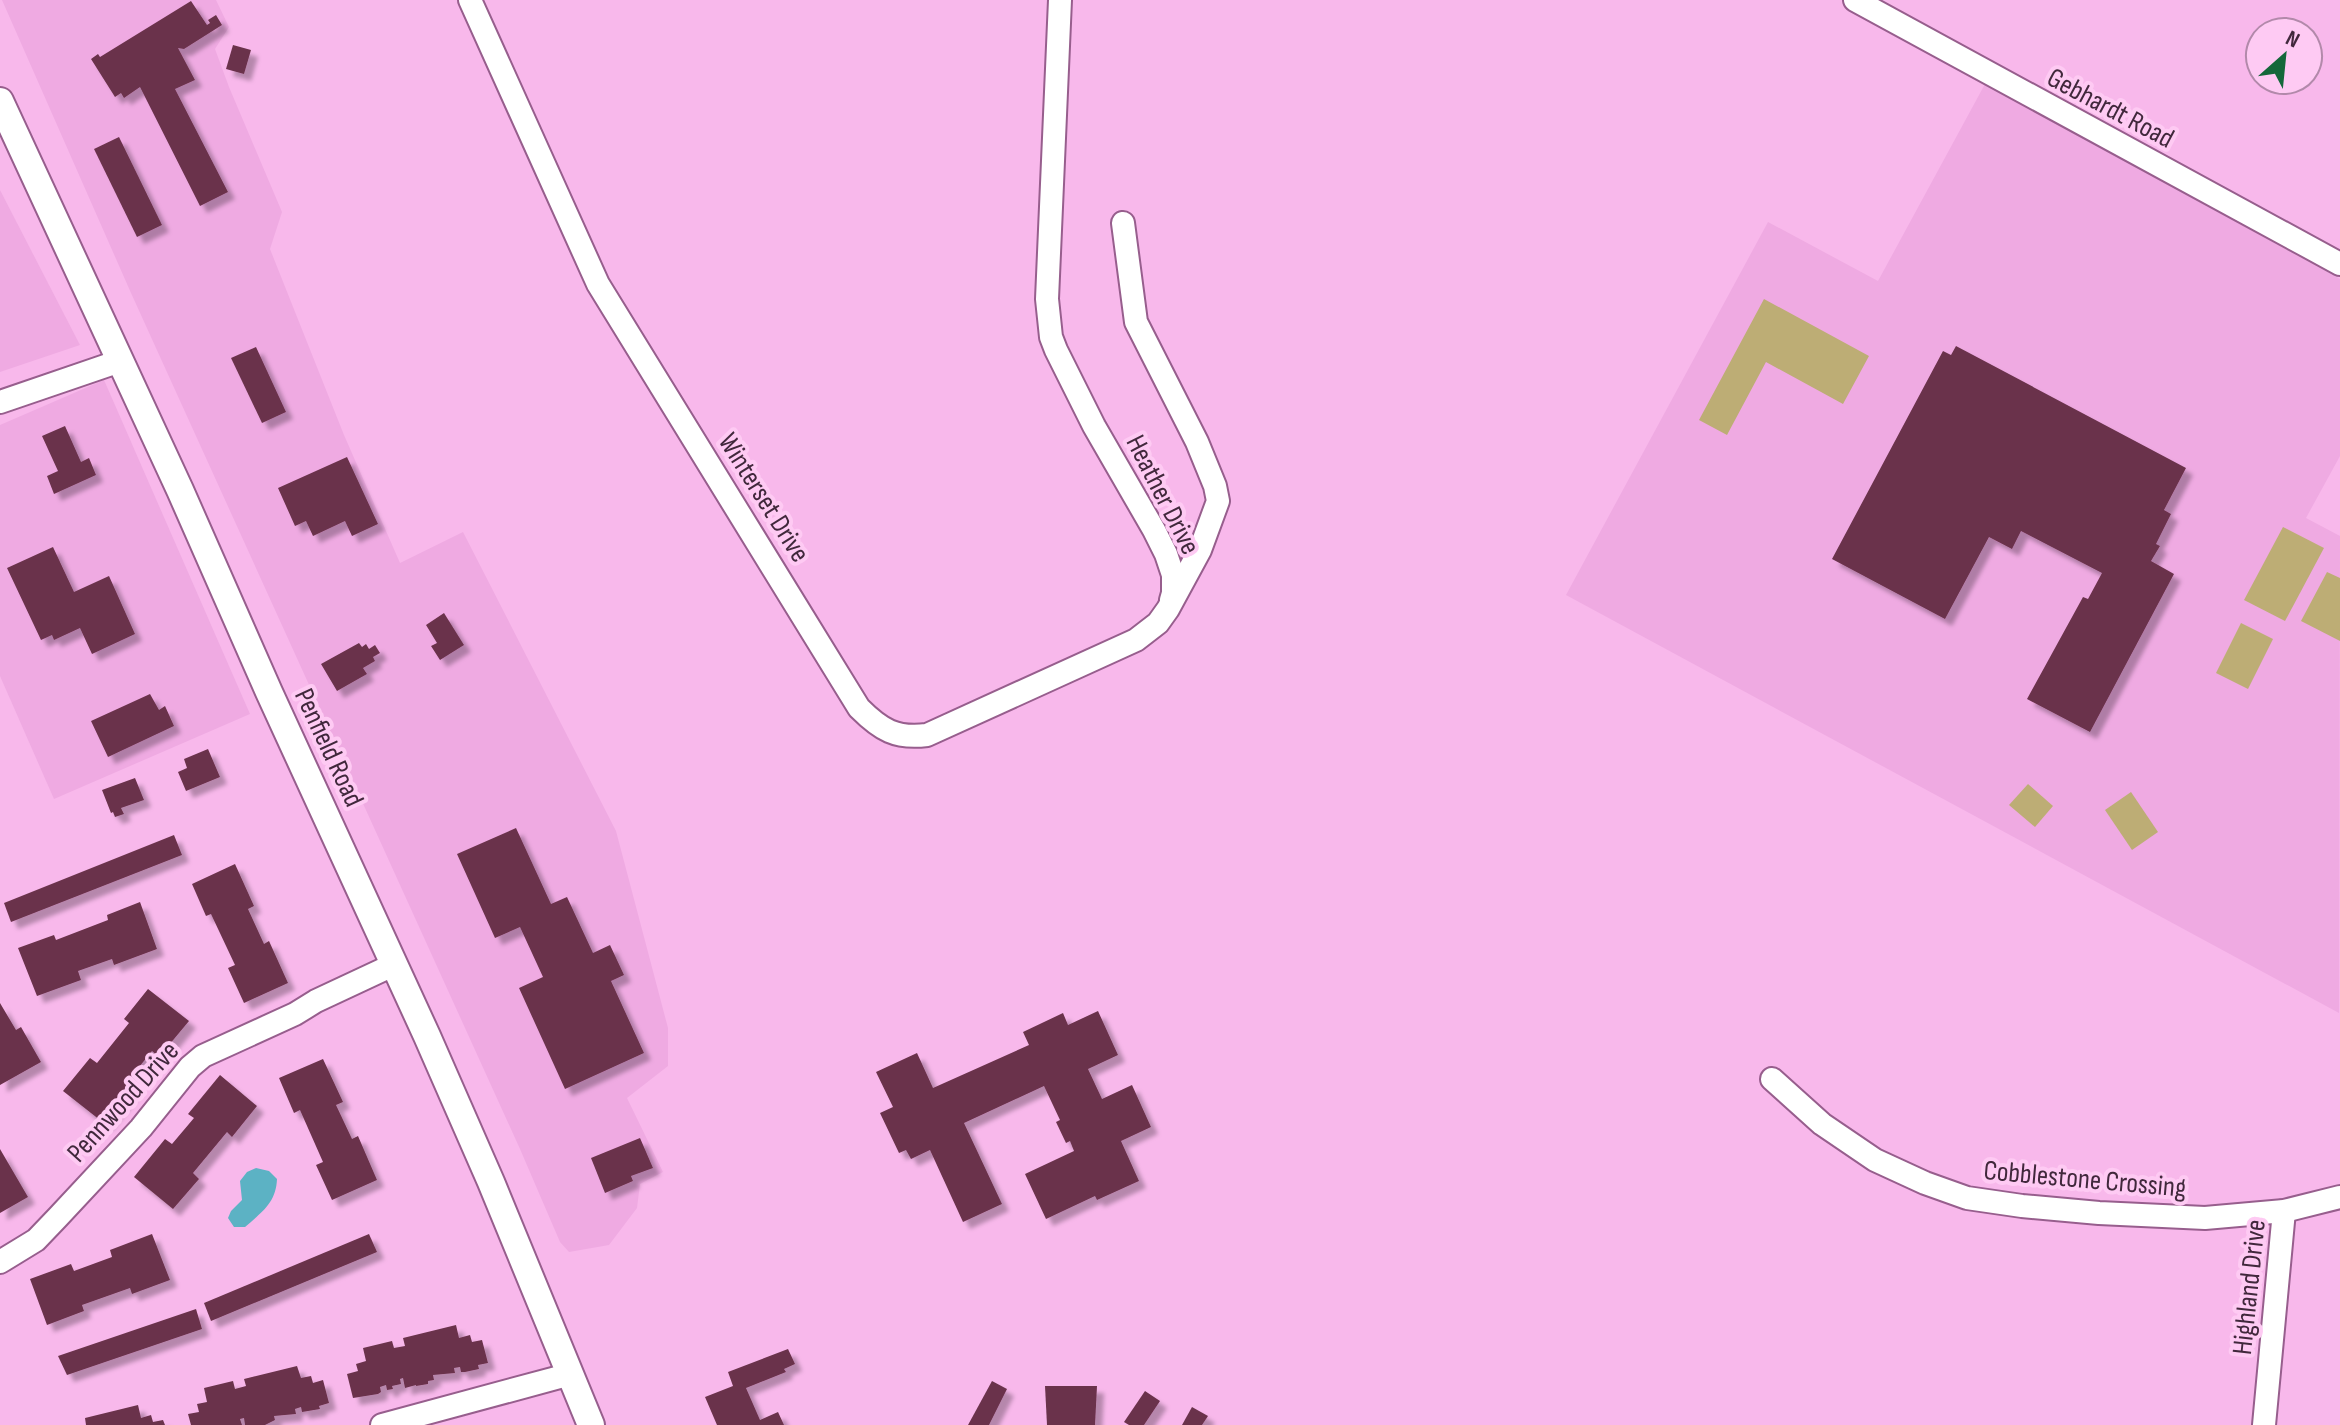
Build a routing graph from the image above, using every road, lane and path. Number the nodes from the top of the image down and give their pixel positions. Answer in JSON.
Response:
{"nodes":[{"id":1,"x":470,"y":0,"type":"edge"},
{"id":2,"x":1060,"y":0,"type":"edge"},
{"id":3,"x":1855,"y":0,"type":"edge"},
{"id":4,"x":0,"y":101,"type":"edge"},
{"id":5,"x":1123,"y":223,"type":"dead end"},
{"id":6,"x":2340,"y":264,"type":"edge"},
{"id":7,"x":120,"y":361,"type":"junction"},
{"id":8,"x":0,"y":402,"type":"edge"},
{"id":9,"x":1168,"y":609,"type":"junction"},
{"id":10,"x":393,"y":965,"type":"junction"},
{"id":11,"x":1772,"y":1079,"type":"dead end"},
{"id":12,"x":2340,"y":1197,"type":"edge"},
{"id":13,"x":2284,"y":1211,"type":"junction"},
{"id":14,"x":0,"y":1262,"type":"edge"},
{"id":15,"x":571,"y":1374,"type":"junction"},
{"id":16,"x":382,"y":1425,"type":"edge"},
{"id":17,"x":591,"y":1425,"type":"edge"},
{"id":18,"x":2264,"y":1425,"type":"edge"}],
"edges":[{"from":1,"to":9,"type":"street","name":"Winterset Drive"},
{"from":2,"to":9,"type":"street","name":"Heather Drive"},
{"from":3,"to":6,"type":"street","name":"Gebhardt Road"},
{"from":4,"to":7,"type":"street","name":"Penfield Road"},
{"from":5,"to":9,"type":"street","name":"Heather Drive"},
{"from":7,"to":8,"type":"street"},
{"from":7,"to":10,"type":"street","name":"Penfield Road"},
{"from":10,"to":14,"type":"street","name":"Pennwood Drive"},
{"from":10,"to":15,"type":"street","name":"Penfield Road"},
{"from":11,"to":13,"type":"street","name":"Cobblestone Crossing"},
{"from":12,"to":13,"type":"street","name":"Highland Drive"},
{"from":13,"to":18,"type":"street","name":"Highland Drive"},
{"from":15,"to":16,"type":"street"},
{"from":15,"to":17,"type":"street","name":"Penfield Road"}]}
